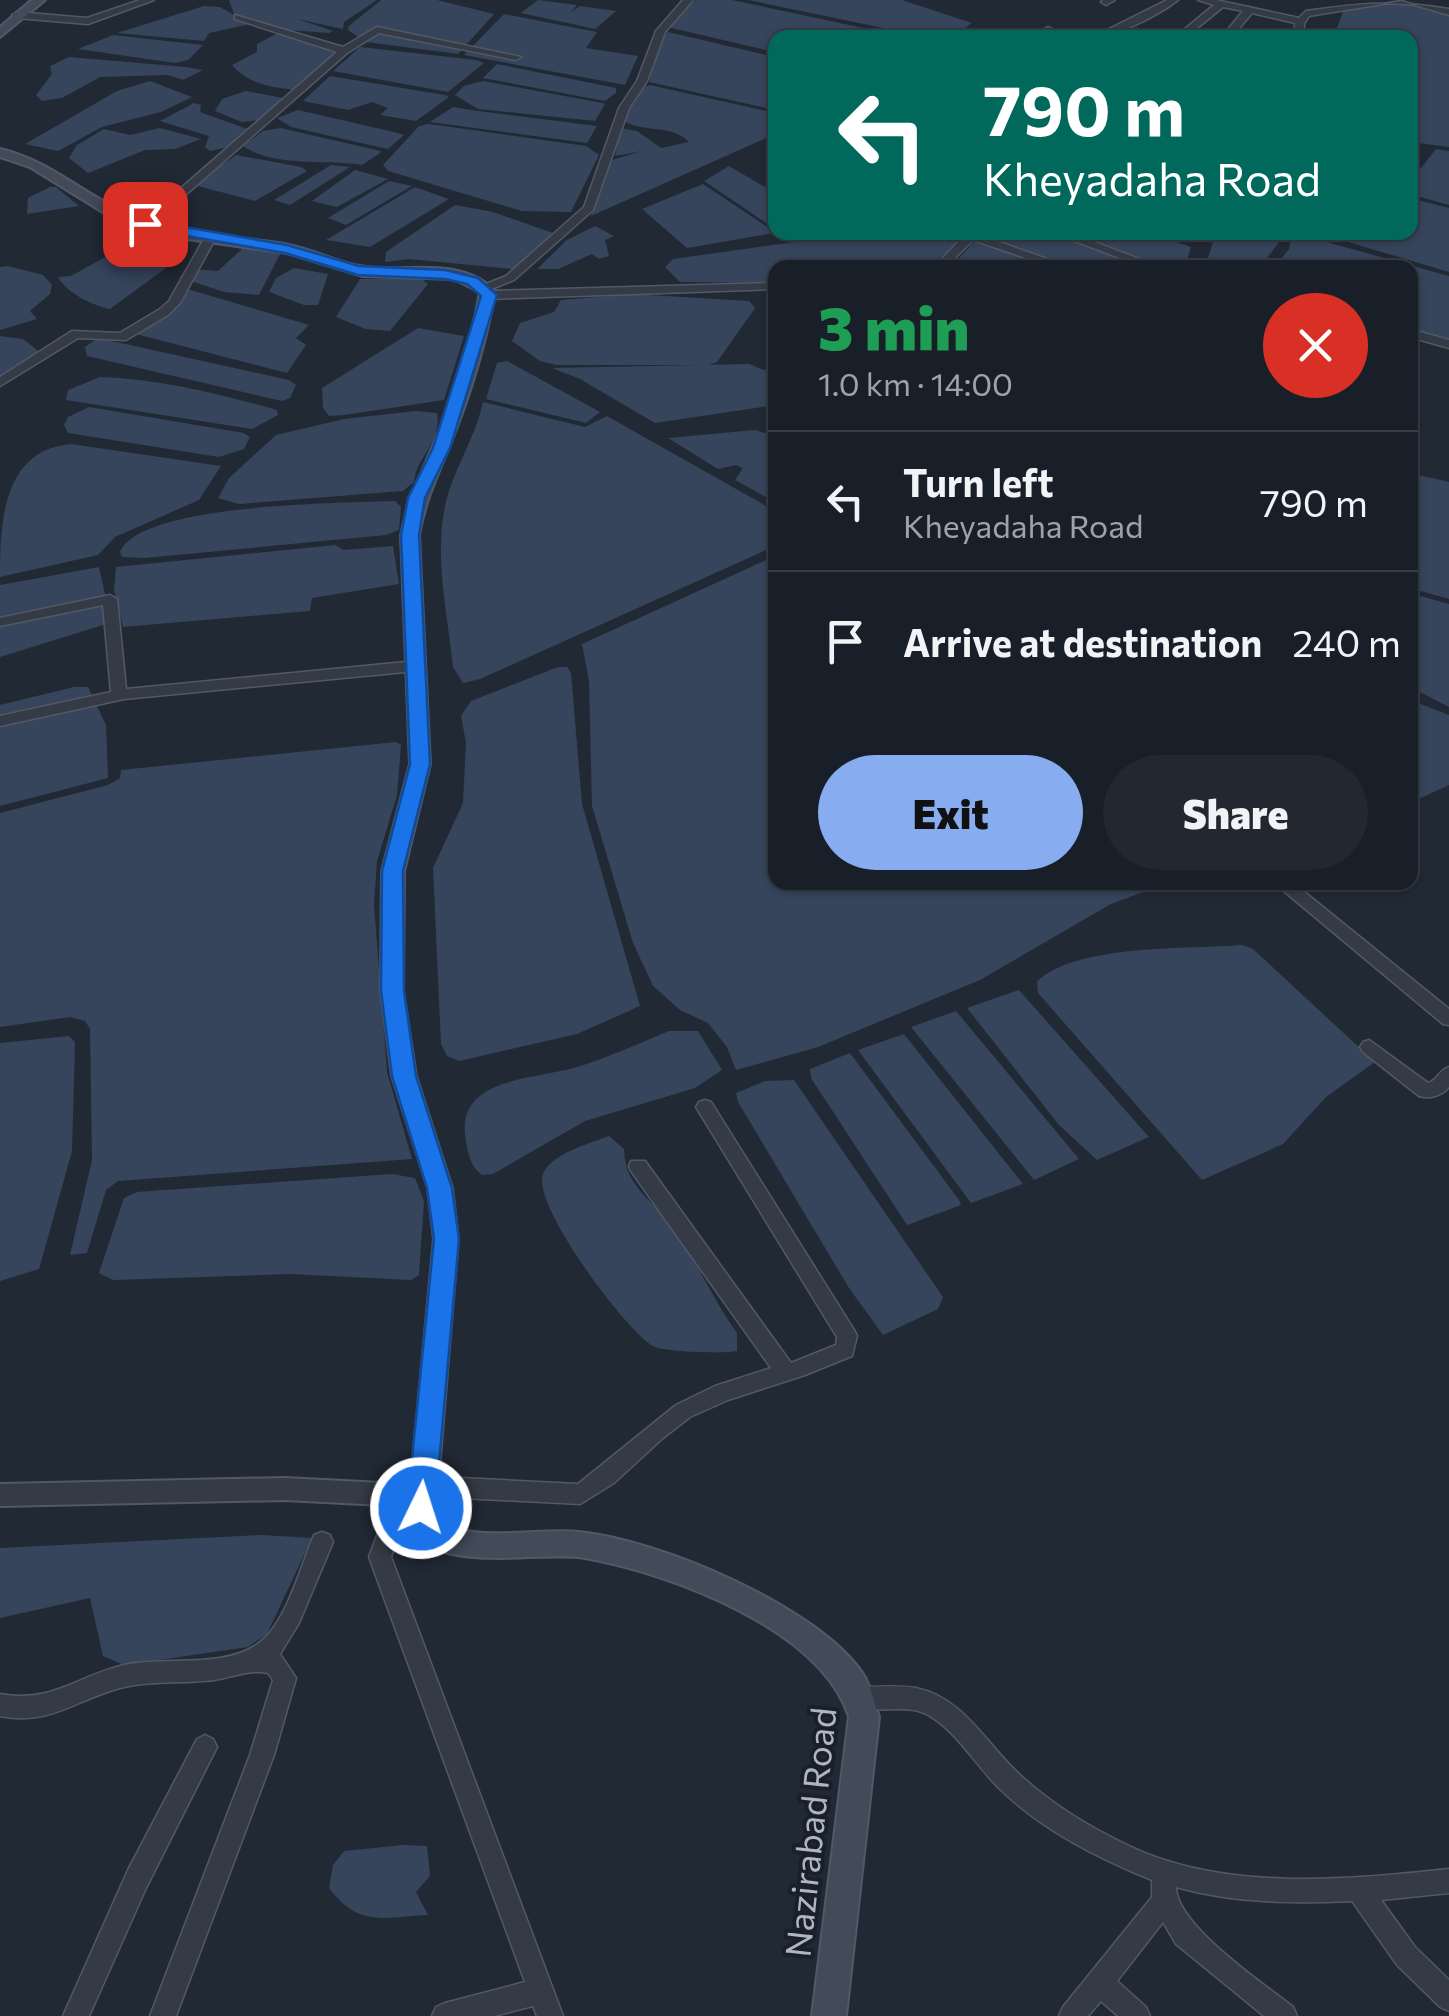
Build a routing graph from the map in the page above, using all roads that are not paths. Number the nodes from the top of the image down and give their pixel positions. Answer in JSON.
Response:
{"nodes":[{"id":1,"x":39,"y":0,"type":"edge"},
{"id":2,"x":150,"y":0,"type":"edge"},
{"id":3,"x":688,"y":0,"type":"edge"},
{"id":4,"x":1173,"y":0,"type":"edge"},
{"id":5,"x":1203,"y":0,"type":"edge"},
{"id":6,"x":1397,"y":0,"type":"edge"},
{"id":7,"x":1405,"y":0,"type":"edge"},
{"id":8,"x":1227,"y":3,"type":"edge"},
{"id":9,"x":1249,"y":11,"type":"junction"},
{"id":10,"x":1449,"y":12,"type":"edge"},
{"id":11,"x":17,"y":15,"type":"junction"},
{"id":12,"x":238,"y":17,"type":"dead end"},
{"id":13,"x":1301,"y":21,"type":"junction"},
{"id":14,"x":1108,"y":30,"type":"edge"},
{"id":15,"x":1189,"y":30,"type":"edge"},
{"id":16,"x":1232,"y":30,"type":"edge"},
{"id":17,"x":1300,"y":30,"type":"edge"},
{"id":18,"x":0,"y":33,"type":"edge"},
{"id":19,"x":344,"y":51,"type":"junction"},
{"id":20,"x":516,"y":57,"type":"dead end"},
{"id":21,"x":0,"y":153,"type":"edge"},
{"id":22,"x":145,"y":224,"type":"junction"},
{"id":23,"x":210,"y":238,"type":"junction"},
{"id":24,"x":968,"y":240,"type":"edge"},
{"id":25,"x":991,"y":240,"type":"edge"},
{"id":26,"x":1079,"y":240,"type":"edge"},
{"id":27,"x":946,"y":260,"type":"edge"},
{"id":28,"x":1046,"y":260,"type":"edge"},
{"id":29,"x":1135,"y":260,"type":"edge"},
{"id":30,"x":768,"y":286,"type":"edge"},
{"id":31,"x":496,"y":290,"type":"junction"},
{"id":32,"x":1418,"y":335,"type":"edge"},
{"id":33,"x":1449,"y":344,"type":"edge"},
{"id":34,"x":0,"y":382,"type":"edge"},
{"id":35,"x":0,"y":622,"type":"edge"},
{"id":36,"x":416,"y":666,"type":"junction"},
{"id":37,"x":124,"y":694,"type":"junction"},
{"id":38,"x":0,"y":721,"type":"edge"},
{"id":39,"x":1291,"y":890,"type":"edge"},
{"id":40,"x":1449,"y":1020,"type":"edge"},
{"id":41,"x":1369,"y":1047,"type":"dead end"},
{"id":42,"x":1449,"y":1074,"type":"edge"},
{"id":43,"x":704,"y":1107,"type":"dead end"},
{"id":44,"x":638,"y":1166,"type":"dead end"},
{"id":45,"x":785,"y":1370,"type":"junction"},
{"id":46,"x":0,"y":1495,"type":"edge"},
{"id":47,"x":423,"y":1509,"type":"junction"},
{"id":48,"x":322,"y":1542,"type":"dead end"},
{"id":49,"x":254,"y":1658,"type":"junction"},
{"id":50,"x":863,"y":1698,"type":"junction"},
{"id":51,"x":0,"y":1706,"type":"edge"},
{"id":52,"x":205,"y":1747,"type":"dead end"},
{"id":53,"x":1164,"y":1872,"type":"junction"},
{"id":54,"x":1449,"y":1881,"type":"edge"},
{"id":55,"x":1357,"y":1888,"type":"junction"},
{"id":56,"x":1164,"y":1901,"type":"junction"},
{"id":57,"x":1099,"y":1982,"type":"junction"},
{"id":58,"x":540,"y":1991,"type":"junction"},
{"id":59,"x":1449,"y":1998,"type":"edge"},
{"id":60,"x":76,"y":2016,"type":"edge"},
{"id":61,"x":163,"y":2016,"type":"edge"},
{"id":62,"x":445,"y":2016,"type":"edge"},
{"id":63,"x":550,"y":2016,"type":"edge"},
{"id":64,"x":828,"y":2016,"type":"edge"},
{"id":65,"x":1072,"y":2016,"type":"edge"},
{"id":66,"x":1138,"y":2016,"type":"edge"},
{"id":67,"x":1284,"y":2016,"type":"edge"}],
"edges":[{"from":1,"to":11,"type":"main road"},
{"from":2,"to":11,"type":"street"},
{"from":3,"to":31,"type":"street"},
{"from":4,"to":14,"type":"street"},
{"from":5,"to":8,"type":"street"},
{"from":6,"to":13,"type":"street"},
{"from":7,"to":10,"type":"street"},
{"from":8,"to":9,"type":"street"},
{"from":8,"to":15,"type":"street"},
{"from":9,"to":13,"type":"street"},
{"from":9,"to":16,"type":"street"},
{"from":11,"to":18,"type":"main road"},
{"from":12,"to":19,"type":"street"},
{"from":13,"to":17,"type":"street"},
{"from":19,"to":20,"type":"street"},
{"from":19,"to":22,"type":"street"},
{"from":21,"to":22,"type":"main road"},
{"from":22,"to":23,"type":"main road"},
{"from":23,"to":31,"type":"main road"},
{"from":23,"to":34,"type":"street"},
{"from":24,"to":27,"type":"street"},
{"from":25,"to":28,"type":"street"},
{"from":26,"to":29,"type":"street"},
{"from":30,"to":31,"type":"street"},
{"from":31,"to":36,"type":"main road"},
{"from":32,"to":33,"type":"street"},
{"from":35,"to":37,"type":"street"},
{"from":36,"to":37,"type":"street"},
{"from":36,"to":47,"type":"main road"},
{"from":37,"to":38,"type":"street"},
{"from":39,"to":40,"type":"street"},
{"from":41,"to":42,"type":"street"},
{"from":43,"to":45,"type":"street"},
{"from":44,"to":45,"type":"street"},
{"from":45,"to":47,"type":"street"},
{"from":46,"to":47,"type":"street"},
{"from":47,"to":50,"type":"main road","name":"Nazirabad Road"},
{"from":47,"to":58,"type":"street"},
{"from":48,"to":49,"type":"street"},
{"from":49,"to":51,"type":"street"},
{"from":49,"to":61,"type":"street"},
{"from":50,"to":53,"type":"street"},
{"from":50,"to":64,"type":"main road","name":"Nazirabad Road"},
{"from":52,"to":60,"type":"street"},
{"from":53,"to":55,"type":"street"},
{"from":53,"to":56,"type":"street"},
{"from":54,"to":55,"type":"street"},
{"from":55,"to":59,"type":"street"},
{"from":56,"to":57,"type":"street"},
{"from":56,"to":67,"type":"street"},
{"from":57,"to":65,"type":"street"},
{"from":57,"to":66,"type":"street"},
{"from":58,"to":62,"type":"street"},
{"from":58,"to":63,"type":"street"}]}
